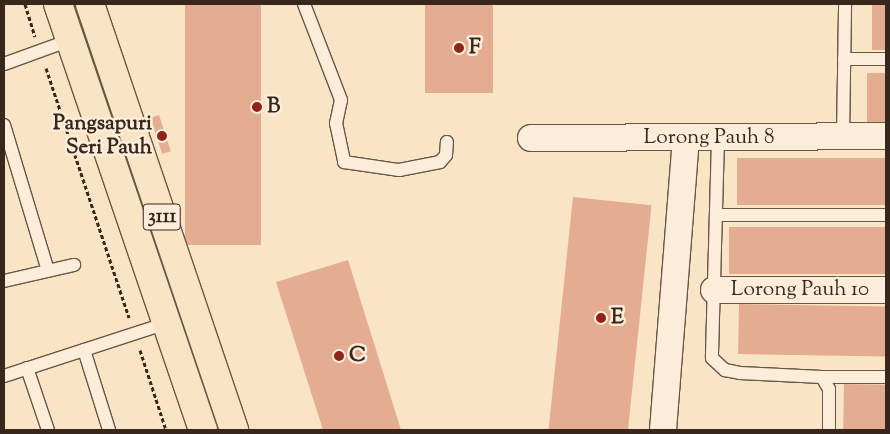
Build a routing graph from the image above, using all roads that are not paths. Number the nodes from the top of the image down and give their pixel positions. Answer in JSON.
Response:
{"nodes":[{"id":1,"x":58,"y":4,"type":"edge"},
{"id":2,"x":90,"y":4,"type":"edge"},
{"id":3,"x":304,"y":4,"type":"edge"},
{"id":4,"x":845,"y":4,"type":"edge"},
{"id":5,"x":70,"y":40,"type":"junction"},
{"id":6,"x":844,"y":59,"type":"junction"},
{"id":7,"x":886,"y":59,"type":"edge"},
{"id":8,"x":4,"y":64,"type":"edge"},
{"id":9,"x":4,"y":125,"type":"edge"},
{"id":10,"x":886,"y":136,"type":"edge"},
{"id":11,"x":843,"y":137,"type":"junction"},
{"id":12,"x":531,"y":138,"type":"dead end"},
{"id":13,"x":686,"y":139,"type":"junction"},
{"id":14,"x":718,"y":139,"type":"junction"},
{"id":15,"x":447,"y":142,"type":"dead end"},
{"id":16,"x":716,"y":215,"type":"junction"},
{"id":17,"x":886,"y":216,"type":"edge"},
{"id":18,"x":74,"y":265,"type":"dead end"},
{"id":19,"x":48,"y":271,"type":"junction"},
{"id":20,"x":4,"y":281,"type":"edge"},
{"id":21,"x":714,"y":290,"type":"junction"},
{"id":22,"x":886,"y":290,"type":"edge"},
{"id":23,"x":167,"y":323,"type":"junction"},
{"id":24,"x":84,"y":350,"type":"junction"},
{"id":25,"x":28,"y":368,"type":"junction"},
{"id":26,"x":4,"y":376,"type":"edge"},
{"id":27,"x":822,"y":376,"type":"junction"},
{"id":28,"x":886,"y":377,"type":"edge"},
{"id":29,"x":48,"y":430,"type":"edge"},
{"id":30,"x":109,"y":430,"type":"edge"},
{"id":31,"x":203,"y":430,"type":"edge"},
{"id":32,"x":234,"y":430,"type":"edge"},
{"id":33,"x":663,"y":430,"type":"edge"},
{"id":34,"x":829,"y":430,"type":"edge"}],
"edges":[{"from":1,"to":5,"type":"main road","number":"3111"},
{"from":2,"to":32,"type":"main road","number":"3111"},
{"from":3,"to":15,"type":"lane"},
{"from":4,"to":6,"type":"lane"},
{"from":5,"to":8,"type":"lane"},
{"from":5,"to":23,"type":"main road","number":"3111"},
{"from":6,"to":7,"type":"lane"},
{"from":6,"to":11,"type":"lane"},
{"from":9,"to":19,"type":"lane"},
{"from":10,"to":11,"type":"street","name":"Lorong Pauh 8"},
{"from":11,"to":14,"type":"street","name":"Lorong Pauh 8"},
{"from":12,"to":13,"type":"street","name":"Lorong Pauh 8"},
{"from":13,"to":14,"type":"street","name":"Lorong Pauh 8"},
{"from":13,"to":33,"type":"street"},
{"from":14,"to":16,"type":"lane"},
{"from":16,"to":17,"type":"lane"},
{"from":16,"to":21,"type":"lane"},
{"from":18,"to":19,"type":"lane"},
{"from":19,"to":20,"type":"lane"},
{"from":21,"to":22,"type":"street","name":"Lorong Pauh 10"},
{"from":21,"to":27,"type":"lane"},
{"from":23,"to":24,"type":"lane"},
{"from":23,"to":31,"type":"main road","number":"3111"},
{"from":24,"to":25,"type":"lane"},
{"from":24,"to":30,"type":"lane"},
{"from":25,"to":26,"type":"lane"},
{"from":25,"to":29,"type":"lane"},
{"from":27,"to":28,"type":"lane"},
{"from":27,"to":34,"type":"lane"}]}
